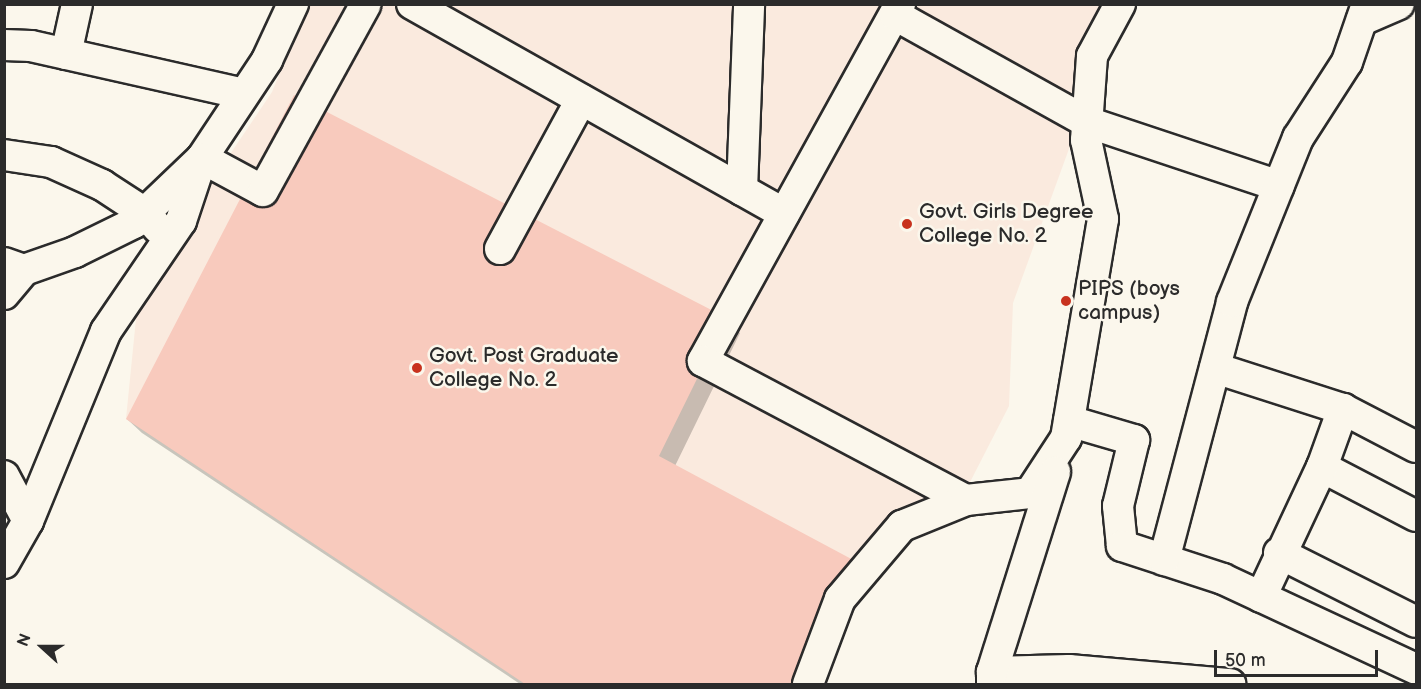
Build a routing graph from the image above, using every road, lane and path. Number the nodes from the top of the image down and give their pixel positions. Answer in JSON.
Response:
{"nodes":[{"id":1,"x":77,"y":4,"type":"edge"},
{"id":2,"x":293,"y":4,"type":"edge"},
{"id":3,"x":366,"y":4,"type":"edge"},
{"id":4,"x":412,"y":4,"type":"edge"},
{"id":5,"x":749,"y":4,"type":"edge"},
{"id":6,"x":1120,"y":4,"type":"edge"},
{"id":7,"x":1399,"y":4,"type":"edge"},
{"id":8,"x":897,"y":10,"type":"edge"},
{"id":9,"x":1364,"y":12,"type":"edge"},
{"id":10,"x":4,"y":45,"type":"edge"},
{"id":11,"x":66,"y":54,"type":"junction"},
{"id":12,"x":244,"y":94,"type":"junction"},
{"id":13,"x":581,"y":100,"type":"junction"},
{"id":14,"x":1087,"y":122,"type":"junction"},
{"id":15,"x":4,"y":155,"type":"edge"},
{"id":16,"x":202,"y":158,"type":"junction"},
{"id":17,"x":1279,"y":186,"type":"junction"},
{"id":18,"x":742,"y":190,"type":"junction"},
{"id":19,"x":144,"y":213,"type":"junction"},
{"id":20,"x":784,"y":214,"type":"junction"},
{"id":21,"x":169,"y":238,"type":"junction"},
{"id":22,"x":500,"y":249,"type":"dead end"},
{"id":23,"x":14,"y":267,"type":"edge"},
{"id":24,"x":4,"y":294,"type":"edge"},
{"id":25,"x":1215,"y":368,"type":"junction"},
{"id":26,"x":1343,"y":409,"type":"junction"},
{"id":27,"x":1067,"y":429,"type":"junction"},
{"id":28,"x":1416,"y":447,"type":"edge"},
{"id":29,"x":1322,"y":467,"type":"junction"},
{"id":30,"x":4,"y":476,"type":"edge"},
{"id":31,"x":966,"y":500,"type":"junction"},
{"id":32,"x":1416,"y":516,"type":"edge"},
{"id":33,"x":28,"y":521,"type":"junction"},
{"id":34,"x":1279,"y":553,"type":"junction"},
{"id":35,"x":1164,"y":560,"type":"junction"},
{"id":36,"x":4,"y":562,"type":"edge"},
{"id":37,"x":1261,"y":597,"type":"junction"},
{"id":38,"x":1416,"y":622,"type":"edge"},
{"id":39,"x":1416,"y":669,"type":"edge"},
{"id":40,"x":992,"y":678,"type":"edge"},
{"id":41,"x":1416,"y":683,"type":"edge"},
{"id":42,"x":808,"y":684,"type":"edge"},
{"id":43,"x":1230,"y":684,"type":"edge"},
{"id":44,"x":1399,"y":684,"type":"edge"}],
"edges":[{"from":1,"to":11,"type":"street"},
{"from":2,"to":12,"type":"street"},
{"from":3,"to":16,"type":"street"},
{"from":4,"to":13,"type":"street"},
{"from":5,"to":18,"type":"street"},
{"from":6,"to":14,"type":"street"},
{"from":7,"to":9,"type":"street"},
{"from":8,"to":14,"type":"street"},
{"from":8,"to":20,"type":"street"},
{"from":9,"to":17,"type":"street"},
{"from":10,"to":11,"type":"street"},
{"from":11,"to":12,"type":"street"},
{"from":12,"to":16,"type":"street"},
{"from":13,"to":18,"type":"street"},
{"from":13,"to":22,"type":"street"},
{"from":14,"to":17,"type":"street"},
{"from":14,"to":27,"type":"street"},
{"from":15,"to":19,"type":"street"},
{"from":16,"to":19,"type":"street"},
{"from":16,"to":21,"type":"street"},
{"from":17,"to":25,"type":"street"},
{"from":18,"to":20,"type":"street"},
{"from":19,"to":21,"type":"street"},
{"from":19,"to":23,"type":"street"},
{"from":20,"to":31,"type":"street"},
{"from":21,"to":33,"type":"street"},
{"from":23,"to":24,"type":"street"},
{"from":25,"to":26,"type":"street"},
{"from":25,"to":35,"type":"street"},
{"from":26,"to":28,"type":"street"},
{"from":26,"to":29,"type":"street"},
{"from":27,"to":31,"type":"street"},
{"from":27,"to":35,"type":"street"},
{"from":27,"to":40,"type":"street"},
{"from":29,"to":32,"type":"street"},
{"from":29,"to":34,"type":"street"},
{"from":30,"to":33,"type":"street"},
{"from":31,"to":42,"type":"street"},
{"from":33,"to":36,"type":"street"},
{"from":34,"to":37,"type":"street"},
{"from":34,"to":38,"type":"street"},
{"from":35,"to":37,"type":"street"},
{"from":37,"to":39,"type":"street"},
{"from":40,"to":43,"type":"street"},
{"from":41,"to":44,"type":"street"}]}
